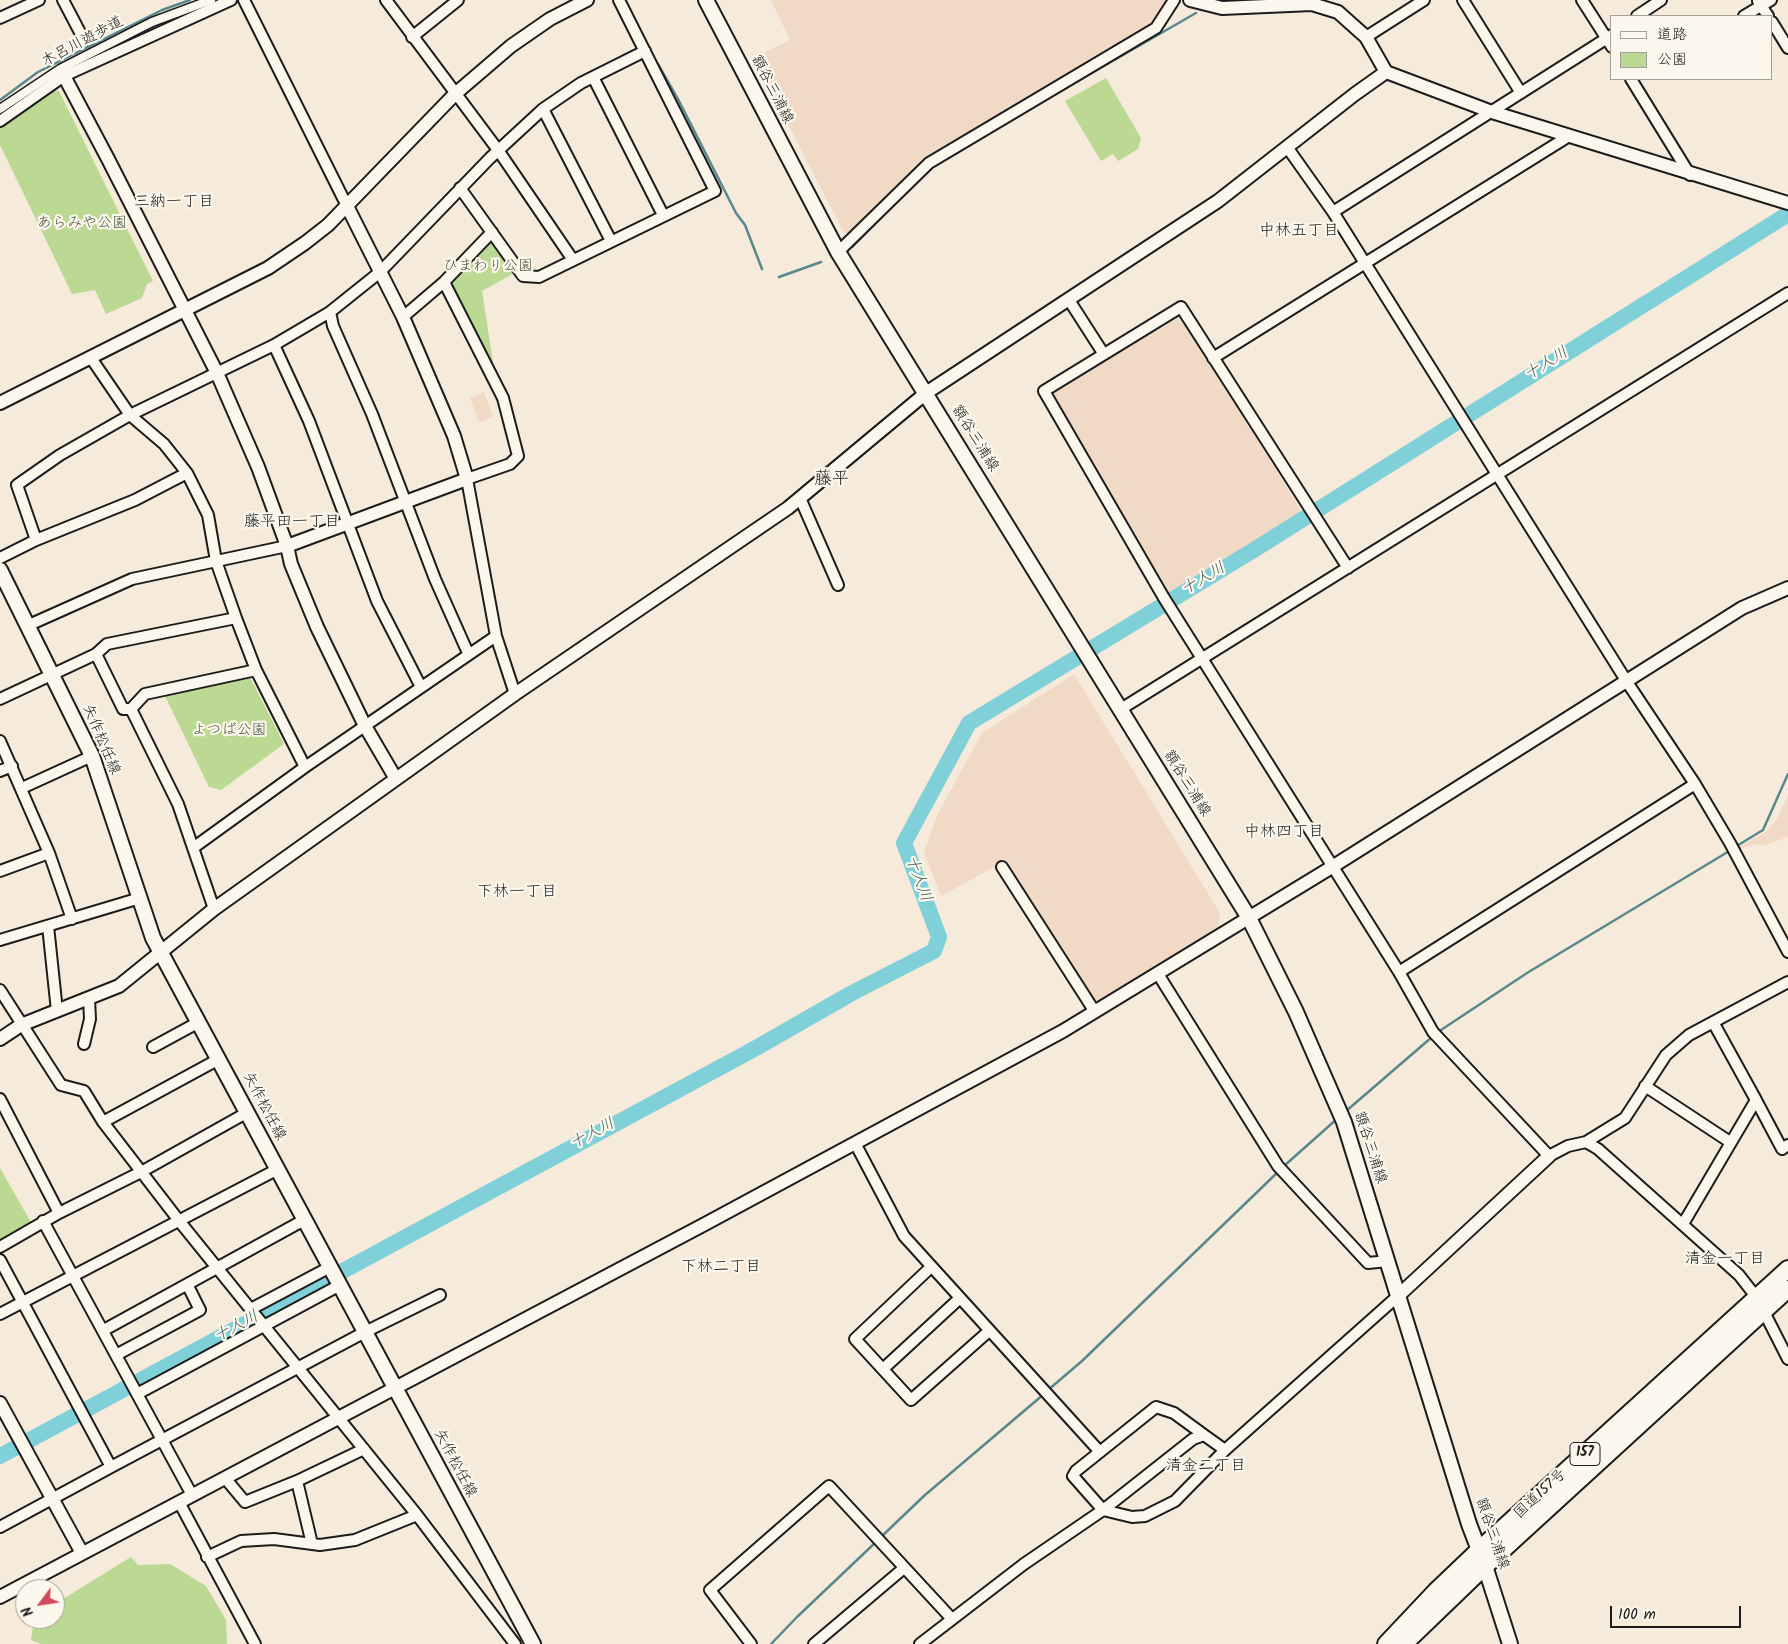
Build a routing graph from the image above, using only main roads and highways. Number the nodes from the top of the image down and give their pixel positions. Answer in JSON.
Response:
{"nodes":[{"id":1,"x":706,"y":0,"type":"edge"},
{"id":2,"x":0,"y":570,"type":"edge"},
{"id":3,"x":1788,"y":1269,"type":"edge"},
{"id":4,"x":1788,"y":1289,"type":"edge"},
{"id":5,"x":1760,"y":1305,"type":"junction"},
{"id":6,"x":1482,"y":1558,"type":"junction"},
{"id":7,"x":533,"y":1644,"type":"edge"},
{"id":8,"x":1386,"y":1644,"type":"edge"},
{"id":9,"x":1404,"y":1644,"type":"edge"},
{"id":10,"x":1510,"y":1644,"type":"edge"}],
"edges":[{"from":1,"to":6,"type":"main road","name":"額谷三浦線"},
{"from":2,"to":7,"type":"main road","name":"矢作松任線"},
{"from":3,"to":5,"type":"highway","name":"国道157号","number":"157"},
{"from":4,"to":5,"type":"highway","name":"国道157号","number":"157"},
{"from":5,"to":6,"type":"highway","name":"国道157号","number":"157"},
{"from":6,"to":8,"type":"highway","name":"国道157号","number":"157"},
{"from":6,"to":9,"type":"highway","name":"国道157号","number":"157"},
{"from":6,"to":10,"type":"main road","name":"額谷三浦線"}]}
